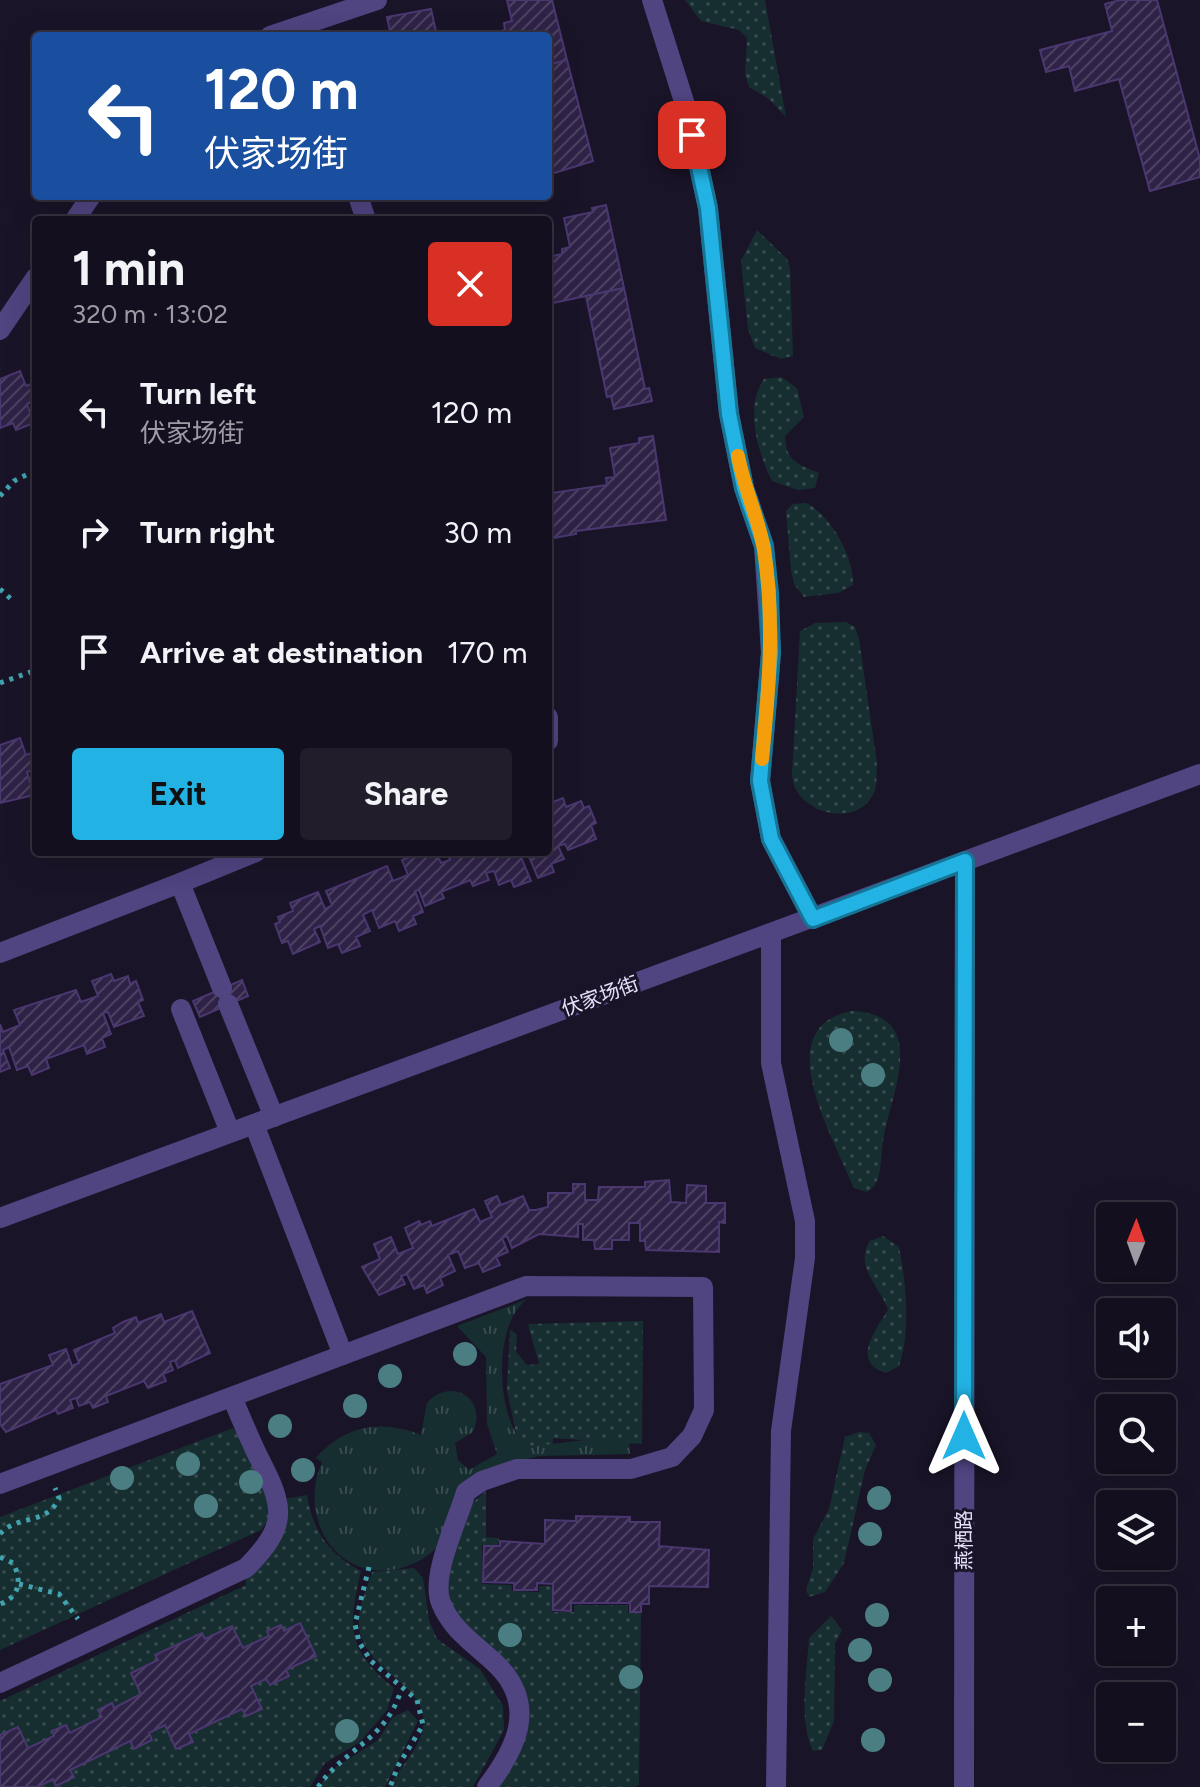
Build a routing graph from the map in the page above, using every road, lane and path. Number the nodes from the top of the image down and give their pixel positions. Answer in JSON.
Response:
{"nodes":[{"id":1,"x":377,"y":0,"type":"edge"},
{"id":2,"x":652,"y":0,"type":"edge"},
{"id":3,"x":307,"y":30,"type":"edge"},
{"id":4,"x":32,"y":283,"type":"edge"},
{"id":5,"x":0,"y":330,"type":"edge"},
{"id":6,"x":32,"y":472,"type":"edge"},
{"id":7,"x":0,"y":496,"type":"edge"},
{"id":8,"x":0,"y":589,"type":"edge"},
{"id":9,"x":11,"y":599,"type":"dead end"},
{"id":10,"x":32,"y":671,"type":"edge"},
{"id":11,"x":0,"y":683,"type":"edge"},
{"id":12,"x":1200,"y":774,"type":"edge"},
{"id":13,"x":246,"y":856,"type":"edge"},
{"id":14,"x":965,"y":861,"type":"junction"},
{"id":15,"x":180,"y":883,"type":"junction"},
{"id":16,"x":813,"y":919,"type":"junction"},
{"id":17,"x":771,"y":934,"type":"junction"},
{"id":18,"x":0,"y":953,"type":"edge"},
{"id":19,"x":181,"y":1009,"type":"dead end"},
{"id":20,"x":264,"y":1120,"type":"junction"},
{"id":21,"x":230,"y":1132,"type":"junction"},
{"id":22,"x":0,"y":1218,"type":"edge"},
{"id":23,"x":343,"y":1355,"type":"junction"},
{"id":24,"x":232,"y":1397,"type":"junction"},
{"id":25,"x":47,"y":1467,"type":"junction"},
{"id":26,"x":0,"y":1484,"type":"edge"},
{"id":27,"x":0,"y":1534,"type":"edge"},
{"id":28,"x":0,"y":1557,"type":"edge"},
{"id":29,"x":369,"y":1567,"type":"dead end"},
{"id":30,"x":19,"y":1584,"type":"junction"},
{"id":31,"x":0,"y":1604,"type":"edge"},
{"id":32,"x":90,"y":1641,"type":"junction"},
{"id":33,"x":0,"y":1683,"type":"edge"},
{"id":34,"x":401,"y":1690,"type":"junction"},
{"id":35,"x":318,"y":1787,"type":"edge"},
{"id":36,"x":390,"y":1787,"type":"edge"},
{"id":37,"x":487,"y":1787,"type":"edge"},
{"id":38,"x":776,"y":1787,"type":"edge"},
{"id":39,"x":964,"y":1787,"type":"edge"}],
"edges":[{"from":1,"to":3,"type":"street"},
{"from":2,"to":16,"type":"street"},
{"from":4,"to":5,"type":"street"},
{"from":6,"to":7,"type":"path"},
{"from":8,"to":9,"type":"path"},
{"from":10,"to":11,"type":"path"},
{"from":12,"to":14,"type":"street","name":"伏家场街"},
{"from":13,"to":15,"type":"street"},
{"from":14,"to":16,"type":"street","name":"伏家场街"},
{"from":14,"to":39,"type":"street","name":"燕栖路"},
{"from":15,"to":18,"type":"street"},
{"from":15,"to":20,"type":"street"},
{"from":16,"to":17,"type":"street","name":"伏家场街"},
{"from":17,"to":20,"type":"street","name":"伏家场街"},
{"from":17,"to":38,"type":"street"},
{"from":19,"to":21,"type":"street"},
{"from":20,"to":21,"type":"street","name":"伏家场街"},
{"from":20,"to":23,"type":"street"},
{"from":21,"to":22,"type":"street","name":"伏家场街"},
{"from":23,"to":24,"type":"street"},
{"from":23,"to":37,"type":"street"},
{"from":24,"to":25,"type":"street"},
{"from":24,"to":32,"type":"street"},
{"from":25,"to":26,"type":"street"},
{"from":25,"to":27,"type":"path"},
{"from":28,"to":30,"type":"path"},
{"from":29,"to":34,"type":"path"},
{"from":30,"to":31,"type":"path"},
{"from":30,"to":32,"type":"path"},
{"from":32,"to":33,"type":"street"},
{"from":34,"to":35,"type":"path"},
{"from":34,"to":36,"type":"path"}]}
